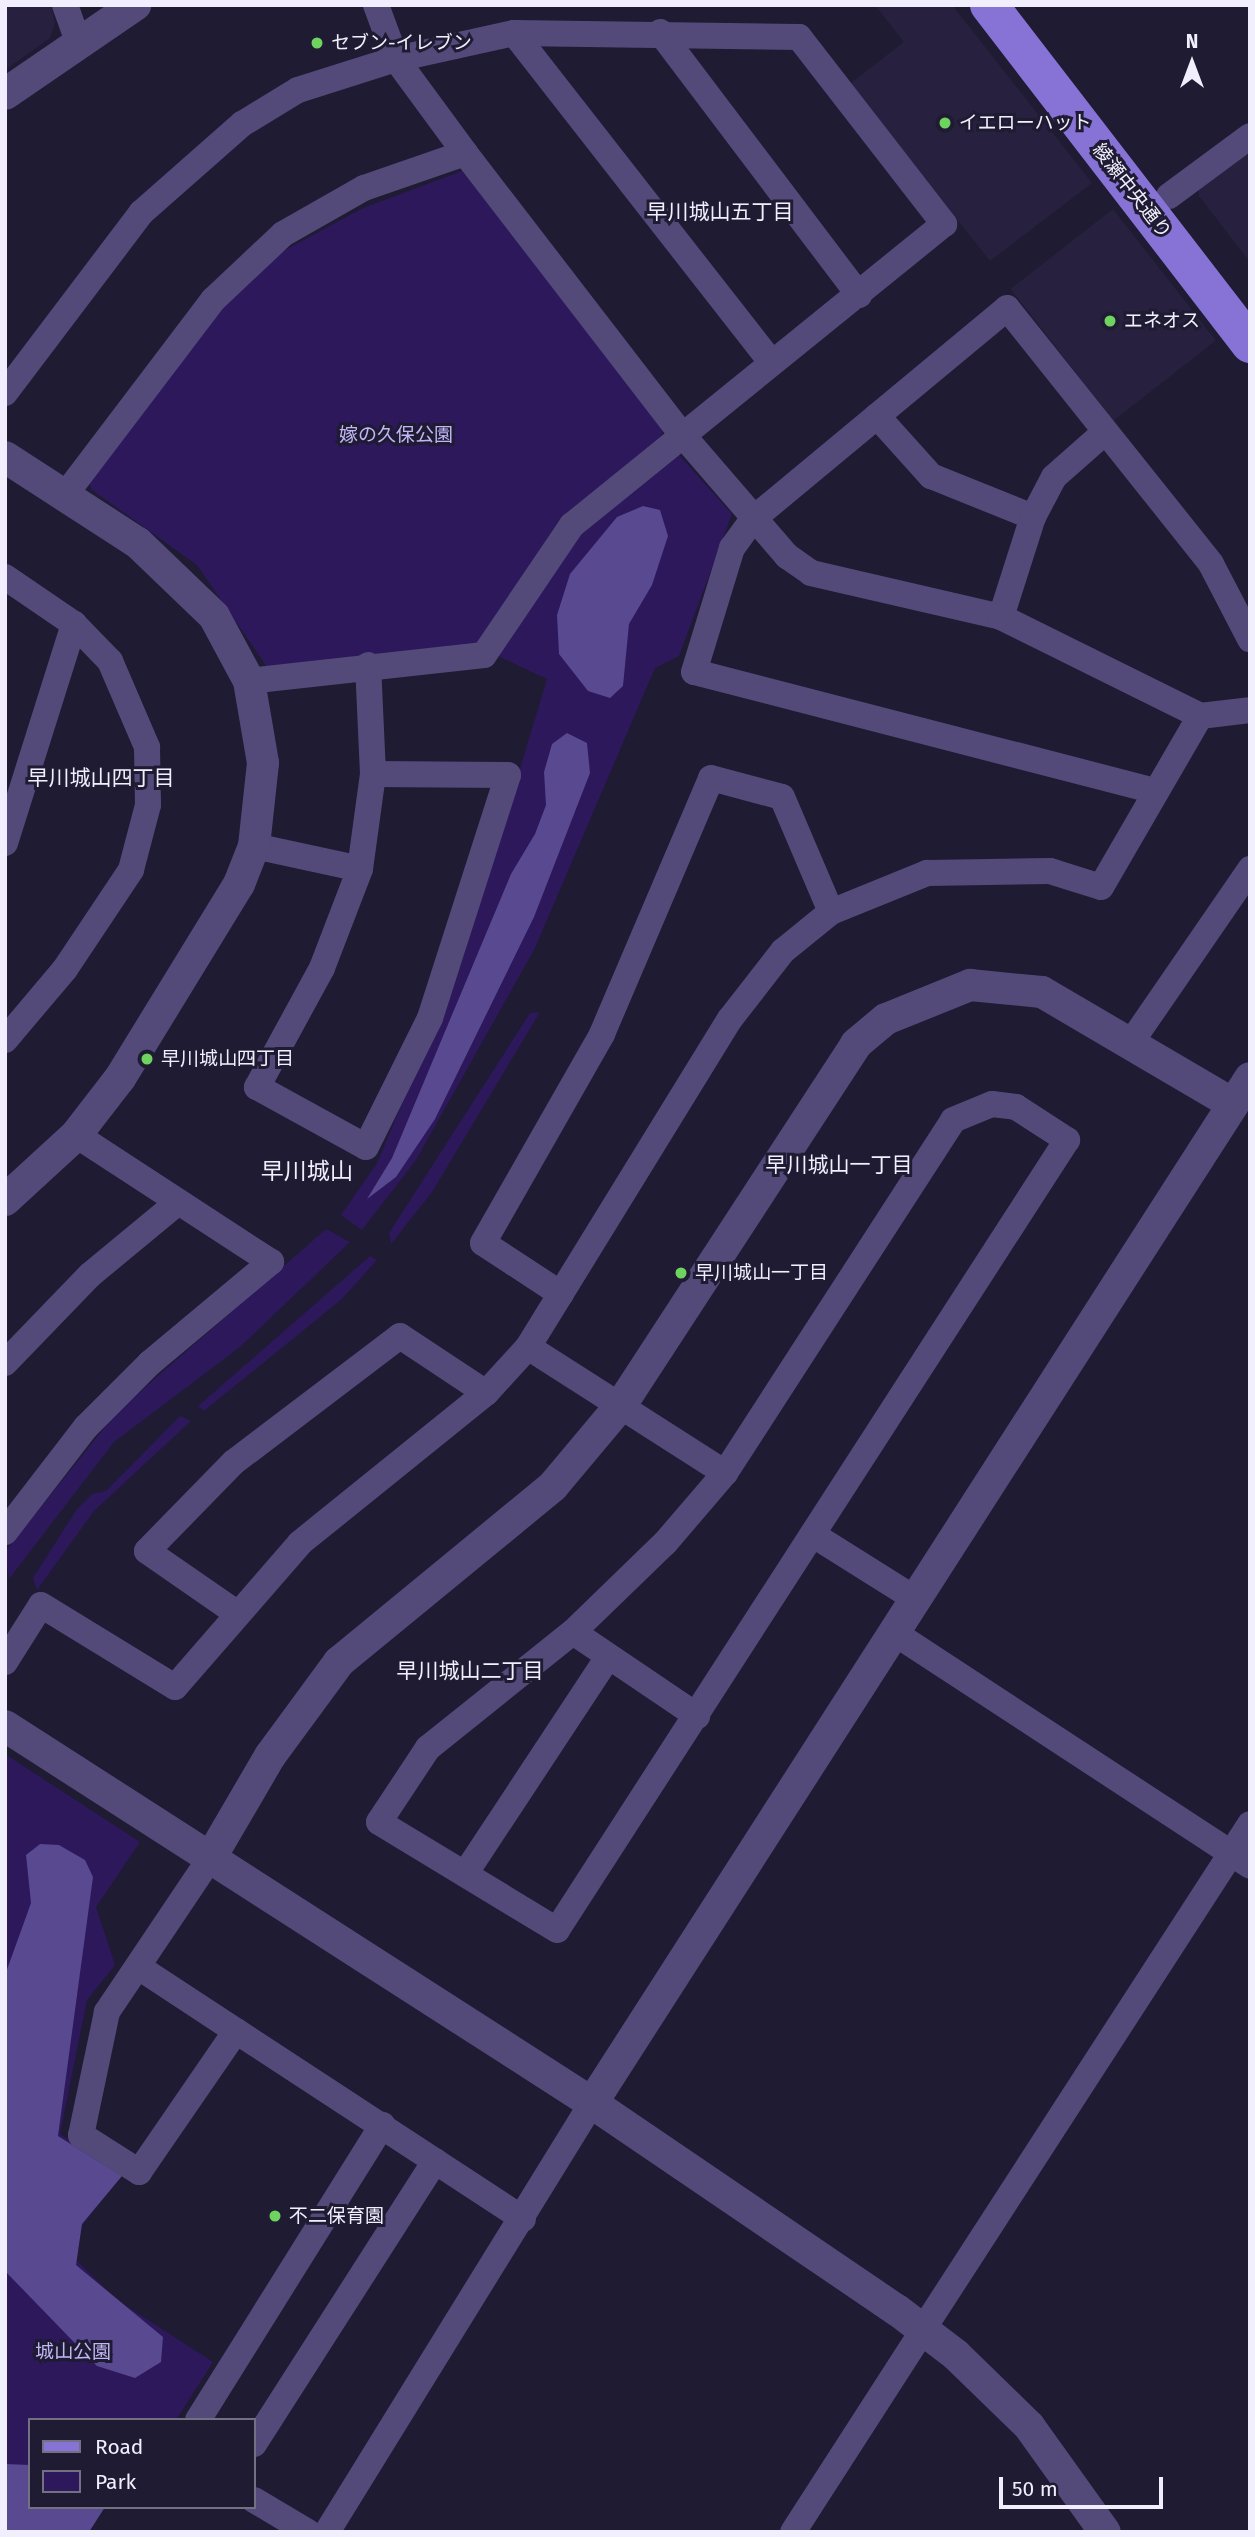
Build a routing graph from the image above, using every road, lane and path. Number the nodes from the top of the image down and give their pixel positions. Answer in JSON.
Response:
{"nodes":[{"id":1,"x":65,"y":5,"type":"edge"},
{"id":2,"x":135,"y":5,"type":"edge"},
{"id":3,"x":376,"y":5,"type":"edge"},
{"id":4,"x":989,"y":5,"type":"edge"},
{"id":5,"x":1023,"y":5,"type":"edge"},
{"id":6,"x":660,"y":32,"type":"junction"},
{"id":7,"x":514,"y":33,"type":"junction"},
{"id":8,"x":79,"y":44,"type":"junction"},
{"id":9,"x":396,"y":59,"type":"junction"},
{"id":10,"x":5,"y":94,"type":"edge"},
{"id":11,"x":1250,"y":136,"type":"edge"},
{"id":12,"x":465,"y":153,"type":"junction"},
{"id":13,"x":1141,"y":178,"type":"junction"},
{"id":14,"x":859,"y":295,"type":"junction"},
{"id":15,"x":1250,"y":301,"type":"edge"},
{"id":16,"x":1250,"y":344,"type":"edge"},
{"id":17,"x":771,"y":362,"type":"junction"},
{"id":18,"x":5,"y":393,"type":"edge"},
{"id":19,"x":877,"y":416,"type":"junction"},
{"id":20,"x":680,"y":432,"type":"junction"},
{"id":21,"x":1105,"y":432,"type":"junction"},
{"id":22,"x":5,"y":457,"type":"edge"},
{"id":23,"x":65,"y":495,"type":"junction"},
{"id":24,"x":1033,"y":517,"type":"junction"},
{"id":25,"x":753,"y":519,"type":"junction"},
{"id":26,"x":5,"y":577,"type":"edge"},
{"id":27,"x":1002,"y":617,"type":"junction"},
{"id":28,"x":74,"y":624,"type":"junction"},
{"id":29,"x":1250,"y":639,"type":"edge"},
{"id":30,"x":368,"y":666,"type":"junction"},
{"id":31,"x":249,"y":681,"type":"junction"},
{"id":32,"x":1250,"y":710,"type":"edge"},
{"id":33,"x":1200,"y":716,"type":"junction"},
{"id":34,"x":373,"y":774,"type":"junction"},
{"id":35,"x":1156,"y":791,"type":"junction"},
{"id":36,"x":5,"y":843,"type":"edge"},
{"id":37,"x":254,"y":846,"type":"junction"},
{"id":38,"x":360,"y":869,"type":"junction"},
{"id":39,"x":1250,"y":869,"type":"edge"},
{"id":40,"x":831,"y":912,"type":"junction"},
{"id":41,"x":5,"y":1040,"type":"edge"},
{"id":42,"x":1132,"y":1041,"type":"junction"},
{"id":43,"x":1250,"y":1077,"type":"edge"},
{"id":44,"x":1233,"y":1104,"type":"junction"},
{"id":45,"x":76,"y":1135,"type":"junction"},
{"id":46,"x":5,"y":1200,"type":"edge"},
{"id":47,"x":177,"y":1203,"type":"junction"},
{"id":48,"x":561,"y":1294,"type":"junction"},
{"id":49,"x":528,"y":1347,"type":"junction"},
{"id":50,"x":5,"y":1363,"type":"edge"},
{"id":51,"x":486,"y":1393,"type":"junction"},
{"id":52,"x":621,"y":1405,"type":"junction"},
{"id":53,"x":725,"y":1473,"type":"junction"},
{"id":54,"x":5,"y":1532,"type":"edge"},
{"id":55,"x":815,"y":1536,"type":"junction"},
{"id":56,"x":915,"y":1598,"type":"junction"},
{"id":57,"x":235,"y":1612,"type":"junction"},
{"id":58,"x":573,"y":1632,"type":"junction"},
{"id":59,"x":893,"y":1632,"type":"junction"},
{"id":60,"x":608,"y":1657,"type":"junction"},
{"id":61,"x":5,"y":1662,"type":"edge"},
{"id":62,"x":697,"y":1716,"type":"junction"},
{"id":63,"x":5,"y":1726,"type":"edge"},
{"id":64,"x":1250,"y":1824,"type":"edge"},
{"id":65,"x":211,"y":1857,"type":"junction"},
{"id":66,"x":1240,"y":1860,"type":"edge"},
{"id":67,"x":465,"y":1874,"type":"junction"},
{"id":68,"x":140,"y":1968,"type":"junction"},
{"id":69,"x":236,"y":2031,"type":"junction"},
{"id":70,"x":592,"y":2103,"type":"junction"},
{"id":71,"x":382,"y":2125,"type":"junction"},
{"id":72,"x":435,"y":2161,"type":"junction"},
{"id":73,"x":523,"y":2219,"type":"junction"},
{"id":74,"x":927,"y":2323,"type":"junction"},
{"id":75,"x":199,"y":2418,"type":"edge"},
{"id":76,"x":256,"y":2441,"type":"edge"},
{"id":77,"x":256,"y":2501,"type":"edge"},
{"id":78,"x":308,"y":2532,"type":"edge"},
{"id":79,"x":327,"y":2532,"type":"edge"},
{"id":80,"x":793,"y":2532,"type":"edge"},
{"id":81,"x":1105,"y":2532,"type":"edge"},
{"id":82,"x":1122,"y":2532,"type":"edge"}],
"edges":[{"from":1,"to":8,"type":"street"},
{"from":2,"to":8,"type":"street"},
{"from":3,"to":9,"type":"street"},
{"from":4,"to":13,"type":"main road","name":"綾瀬中央通り"},
{"from":5,"to":13,"type":"main road","name":"綾瀬中央通り"},
{"from":6,"to":7,"type":"street"},
{"from":6,"to":14,"type":"street"},
{"from":6,"to":14,"type":"street"},
{"from":7,"to":9,"type":"street"},
{"from":7,"to":17,"type":"street"},
{"from":8,"to":10,"type":"street"},
{"from":9,"to":12,"type":"street"},
{"from":9,"to":18,"type":"street"},
{"from":11,"to":13,"type":"street"},
{"from":12,"to":20,"type":"street"},
{"from":12,"to":23,"type":"street"},
{"from":13,"to":15,"type":"main road","name":"綾瀬中央通り"},
{"from":13,"to":16,"type":"main road","name":"綾瀬中央通り"},
{"from":14,"to":17,"type":"street"},
{"from":17,"to":20,"type":"street"},
{"from":19,"to":21,"type":"street"},
{"from":19,"to":24,"type":"street"},
{"from":19,"to":25,"type":"street"},
{"from":20,"to":25,"type":"street"},
{"from":20,"to":30,"type":"street"},
{"from":21,"to":24,"type":"street"},
{"from":21,"to":29,"type":"street"},
{"from":22,"to":23,"type":"street"},
{"from":23,"to":31,"type":"street"},
{"from":24,"to":27,"type":"street"},
{"from":25,"to":27,"type":"street"},
{"from":25,"to":35,"type":"street"},
{"from":26,"to":28,"type":"street"},
{"from":27,"to":33,"type":"street"},
{"from":28,"to":36,"type":"street"},
{"from":28,"to":41,"type":"street"},
{"from":30,"to":31,"type":"street"},
{"from":30,"to":34,"type":"street"},
{"from":31,"to":37,"type":"street"},
{"from":32,"to":33,"type":"street"},
{"from":33,"to":35,"type":"street"},
{"from":34,"to":38,"type":"street"},
{"from":34,"to":38,"type":"street"},
{"from":35,"to":40,"type":"street"},
{"from":37,"to":38,"type":"street"},
{"from":37,"to":45,"type":"street"},
{"from":39,"to":42,"type":"street"},
{"from":40,"to":48,"type":"street"},
{"from":40,"to":48,"type":"street"},
{"from":42,"to":44,"type":"street"},
{"from":42,"to":52,"type":"street"},
{"from":43,"to":44,"type":"street"},
{"from":44,"to":56,"type":"street"},
{"from":45,"to":46,"type":"street"},
{"from":45,"to":47,"type":"street"},
{"from":47,"to":50,"type":"street"},
{"from":47,"to":54,"type":"street"},
{"from":48,"to":49,"type":"street"},
{"from":49,"to":51,"type":"street"},
{"from":49,"to":52,"type":"street"},
{"from":51,"to":57,"type":"street"},
{"from":51,"to":57,"type":"street"},
{"from":52,"to":53,"type":"street"},
{"from":52,"to":65,"type":"street"},
{"from":53,"to":55,"type":"street"},
{"from":53,"to":58,"type":"street"},
{"from":55,"to":56,"type":"street"},
{"from":55,"to":62,"type":"street"},
{"from":56,"to":59,"type":"street"},
{"from":57,"to":61,"type":"street"},
{"from":58,"to":60,"type":"street"},
{"from":58,"to":67,"type":"street"},
{"from":59,"to":66,"type":"street"},
{"from":59,"to":70,"type":"street"},
{"from":60,"to":62,"type":"street"},
{"from":60,"to":67,"type":"street"},
{"from":62,"to":67,"type":"street"},
{"from":63,"to":65,"type":"street"},
{"from":64,"to":66,"type":"street"},
{"from":65,"to":68,"type":"street"},
{"from":65,"to":70,"type":"street"},
{"from":66,"to":74,"type":"street"},
{"from":68,"to":69,"type":"street"},
{"from":68,"to":69,"type":"street"},
{"from":69,"to":71,"type":"street"},
{"from":70,"to":73,"type":"street"},
{"from":70,"to":74,"type":"street"},
{"from":71,"to":72,"type":"street"},
{"from":71,"to":75,"type":"street"},
{"from":72,"to":73,"type":"street"},
{"from":72,"to":76,"type":"street"},
{"from":73,"to":79,"type":"street"},
{"from":74,"to":80,"type":"street"},
{"from":74,"to":81,"type":"street"},
{"from":74,"to":82,"type":"street"},
{"from":77,"to":78,"type":"street"}]}
